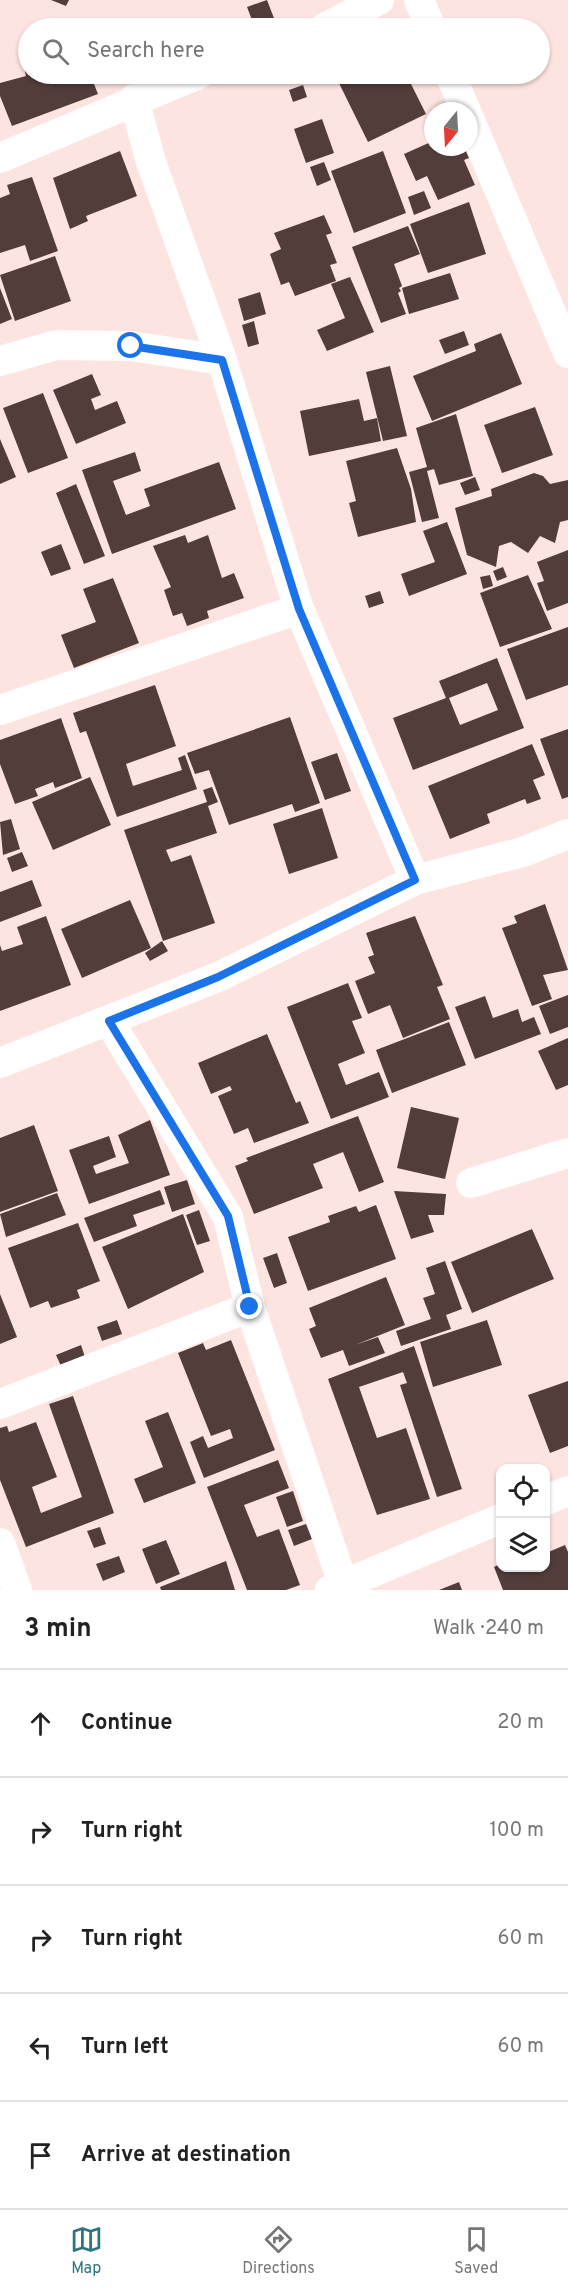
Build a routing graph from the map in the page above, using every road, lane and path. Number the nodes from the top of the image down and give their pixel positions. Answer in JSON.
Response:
{"nodes":[{"id":1,"x":379,"y":0,"type":"edge"},
{"id":2,"x":419,"y":0,"type":"edge"},
{"id":3,"x":344,"y":18,"type":"edge"},
{"id":4,"x":427,"y":18,"type":"edge"},
{"id":5,"x":173,"y":84,"type":"edge"},
{"id":6,"x":454,"y":84,"type":"edge"},
{"id":7,"x":134,"y":99,"type":"junction"},
{"id":8,"x":462,"y":102,"type":"edge"},
{"id":9,"x":478,"y":139,"type":"edge"},
{"id":10,"x":0,"y":158,"type":"edge"},
{"id":11,"x":568,"y":353,"type":"edge"},
{"id":12,"x":222,"y":360,"type":"junction"},
{"id":13,"x":0,"y":361,"type":"edge"},
{"id":14,"x":299,"y":609,"type":"junction"},
{"id":15,"x":0,"y":710,"type":"edge"},
{"id":16,"x":568,"y":834,"type":"edge"},
{"id":17,"x":415,"y":880,"type":"junction"},
{"id":18,"x":109,"y":1021,"type":"junction"},
{"id":19,"x":0,"y":1063,"type":"edge"},
{"id":20,"x":568,"y":1154,"type":"edge"},
{"id":21,"x":471,"y":1183,"type":"dead end"},
{"id":22,"x":250,"y":1307,"type":"junction"},
{"id":23,"x":0,"y":1404,"type":"edge"},
{"id":24,"x":568,"y":1491,"type":"edge"},
{"id":25,"x":550,"y":1498,"type":"edge"},
{"id":26,"x":496,"y":1521,"type":"edge"},
{"id":27,"x":0,"y":1544,"type":"edge"},
{"id":28,"x":337,"y":1587,"type":"edge"},
{"id":29,"x":16,"y":1590,"type":"edge"}],
"edges":[{"from":1,"to":3,"type":"street"},
{"from":2,"to":4,"type":"street"},
{"from":5,"to":7,"type":"street"},
{"from":6,"to":8,"type":"street"},
{"from":7,"to":10,"type":"street"},
{"from":7,"to":12,"type":"street"},
{"from":9,"to":11,"type":"street"},
{"from":12,"to":13,"type":"street"},
{"from":12,"to":14,"type":"street"},
{"from":14,"to":15,"type":"street"},
{"from":14,"to":17,"type":"street"},
{"from":16,"to":17,"type":"street"},
{"from":17,"to":18,"type":"street"},
{"from":18,"to":19,"type":"street"},
{"from":18,"to":22,"type":"street"},
{"from":20,"to":21,"type":"street"},
{"from":22,"to":23,"type":"street"},
{"from":22,"to":28,"type":"street"},
{"from":24,"to":25,"type":"street"},
{"from":26,"to":28,"type":"street"},
{"from":27,"to":29,"type":"street"}]}
